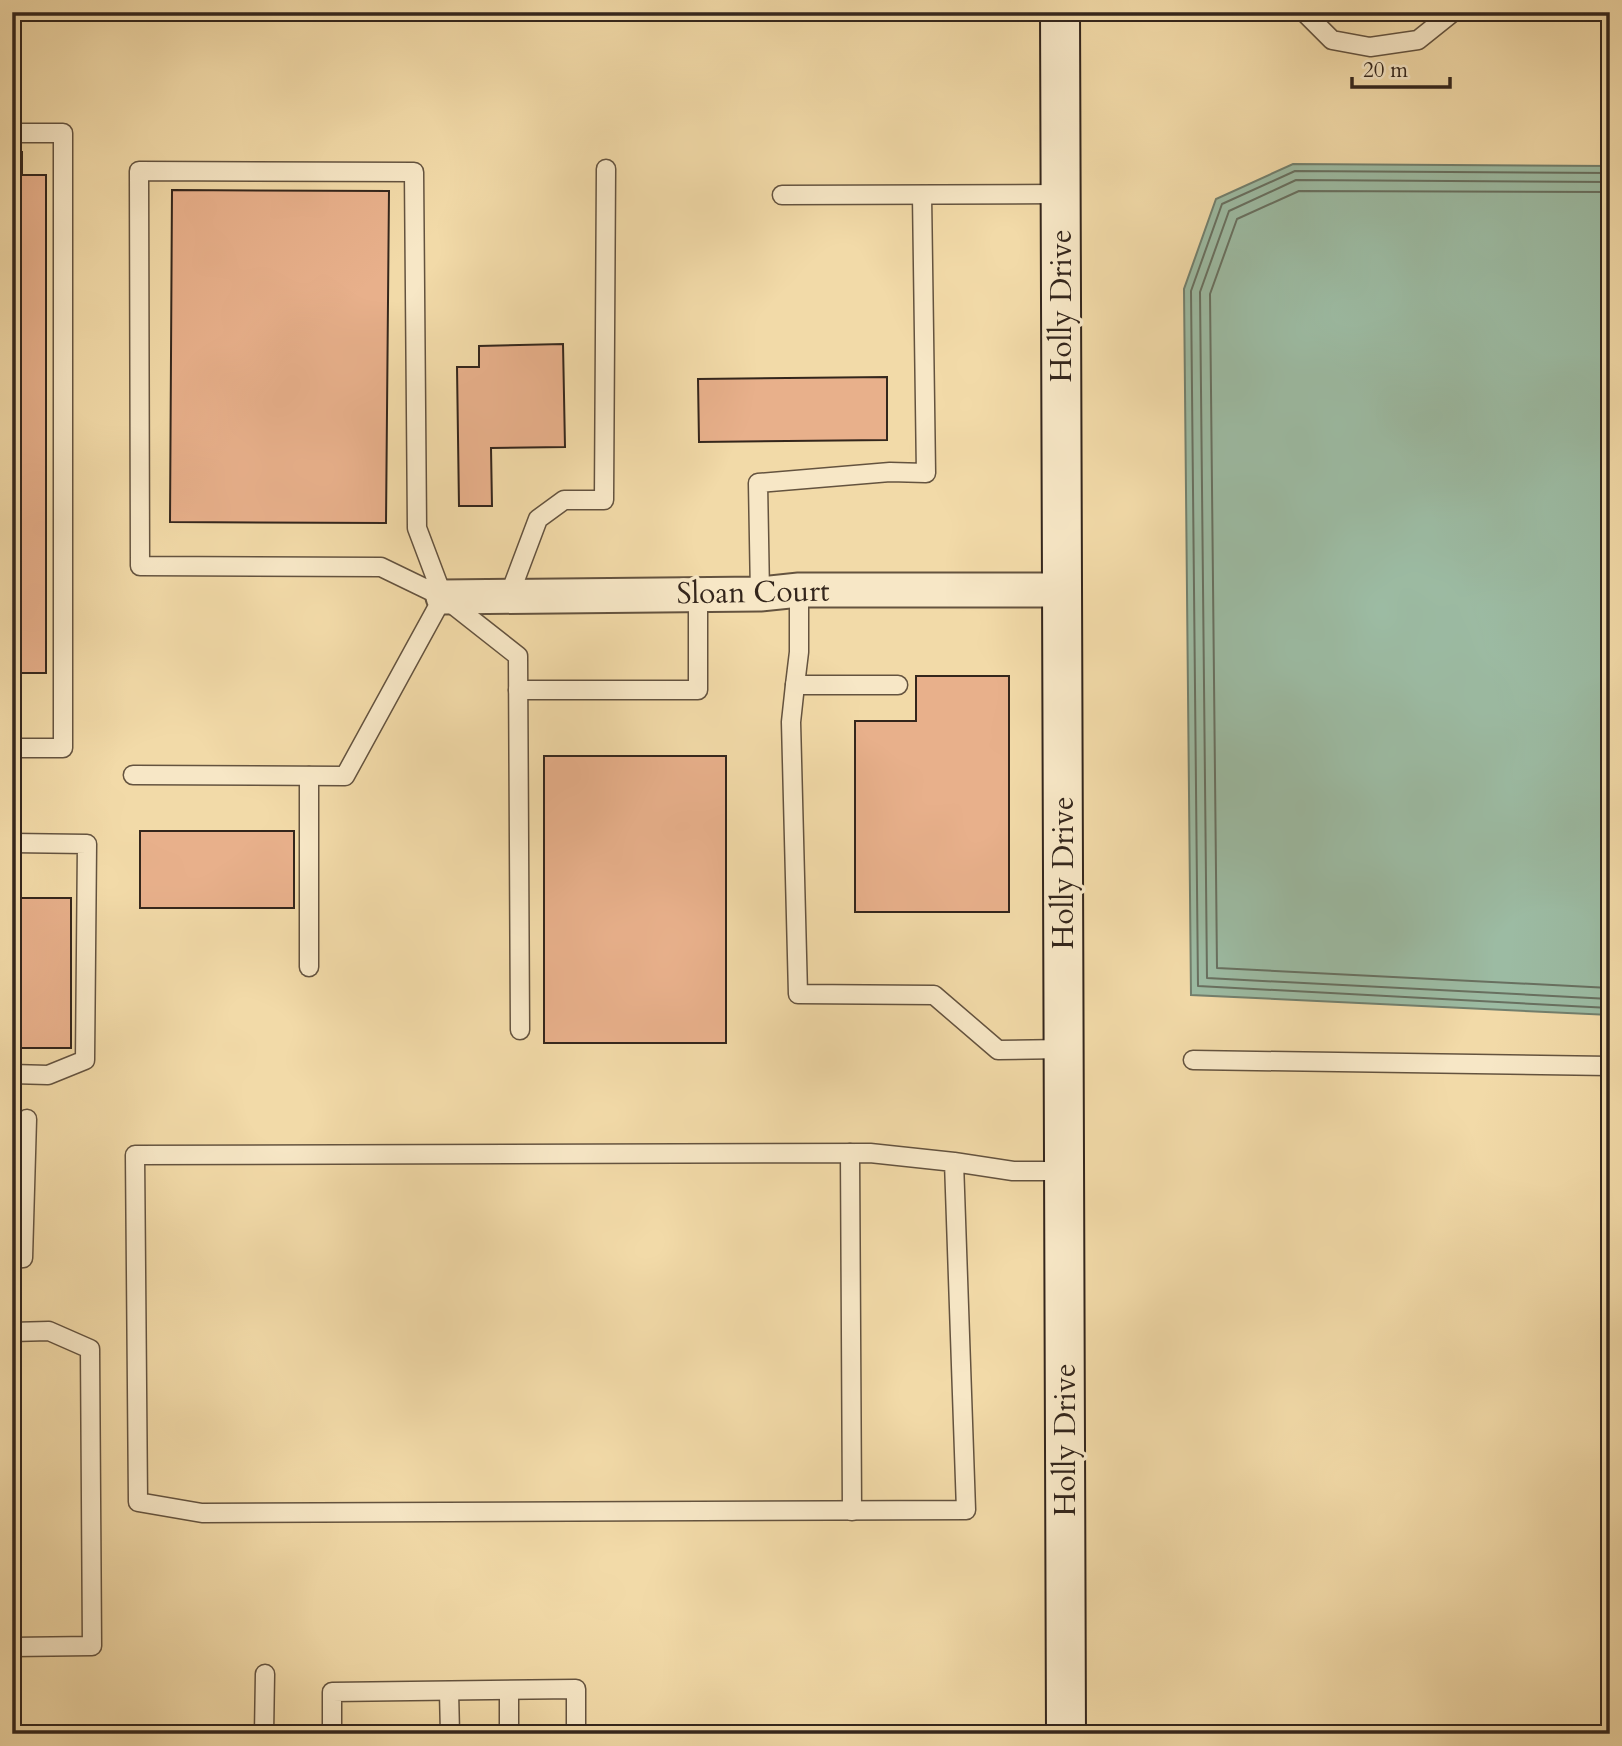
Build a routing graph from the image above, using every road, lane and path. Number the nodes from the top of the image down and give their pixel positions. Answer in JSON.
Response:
{"nodes":[{"id":1,"x":1060,"y":12,"type":"edge"},
{"id":2,"x":1304,"y":12,"type":"edge"},
{"id":3,"x":1453,"y":12,"type":"edge"},
{"id":4,"x":12,"y":133,"type":"edge"},
{"id":5,"x":606,"y":169,"type":"dead end"},
{"id":6,"x":1061,"y":194,"type":"junction"},
{"id":7,"x":782,"y":195,"type":"dead end"},
{"id":8,"x":922,"y":195,"type":"junction"},
{"id":9,"x":799,"y":590,"type":"junction"},
{"id":10,"x":1062,"y":590,"type":"junction"},
{"id":11,"x":698,"y":594,"type":"junction"},
{"id":12,"x":760,"y":594,"type":"junction"},
{"id":13,"x":509,"y":596,"type":"junction"},
{"id":14,"x":443,"y":597,"type":"junction"},
{"id":15,"x":794,"y":685,"type":"junction"},
{"id":16,"x":898,"y":685,"type":"dead end"},
{"id":17,"x":518,"y":690,"type":"junction"},
{"id":18,"x":12,"y":748,"type":"edge"},
{"id":19,"x":133,"y":775,"type":"dead end"},
{"id":20,"x":309,"y":776,"type":"junction"},
{"id":21,"x":12,"y":843,"type":"edge"},
{"id":22,"x":309,"y":967,"type":"dead end"},
{"id":23,"x":520,"y":1030,"type":"dead end"},
{"id":24,"x":1064,"y":1049,"type":"junction"},
{"id":25,"x":1193,"y":1060,"type":"dead end"},
{"id":26,"x":1610,"y":1066,"type":"edge"},
{"id":27,"x":12,"y":1074,"type":"edge"},
{"id":28,"x":27,"y":1119,"type":"dead end"},
{"id":29,"x":850,"y":1153,"type":"junction"},
{"id":30,"x":954,"y":1162,"type":"junction"},
{"id":31,"x":1064,"y":1171,"type":"junction"},
{"id":32,"x":12,"y":1259,"type":"edge"},
{"id":33,"x":12,"y":1332,"type":"edge"},
{"id":34,"x":852,"y":1511,"type":"junction"},
{"id":35,"x":12,"y":1647,"type":"edge"},
{"id":36,"x":265,"y":1674,"type":"dead end"},
{"id":37,"x":509,"y":1690,"type":"junction"},
{"id":38,"x":449,"y":1691,"type":"junction"},
{"id":39,"x":264,"y":1734,"type":"edge"},
{"id":40,"x":332,"y":1734,"type":"edge"},
{"id":41,"x":450,"y":1734,"type":"edge"},
{"id":42,"x":509,"y":1734,"type":"edge"},
{"id":43,"x":576,"y":1734,"type":"edge"},
{"id":44,"x":1066,"y":1734,"type":"edge"}],
"edges":[{"from":1,"to":6,"type":"street","name":"Holly Drive"},
{"from":2,"to":3,"type":"lane"},
{"from":4,"to":18,"type":"lane"},
{"from":5,"to":13,"type":"lane"},
{"from":6,"to":8,"type":"lane"},
{"from":6,"to":10,"type":"street","name":"Holly Drive"},
{"from":7,"to":8,"type":"lane"},
{"from":8,"to":12,"type":"lane"},
{"from":9,"to":10,"type":"street","name":"Sloan Court"},
{"from":9,"to":12,"type":"street","name":"Sloan Court"},
{"from":9,"to":15,"type":"lane"},
{"from":10,"to":24,"type":"street","name":"Holly Drive"},
{"from":11,"to":12,"type":"street","name":"Sloan Court"},
{"from":11,"to":13,"type":"street","name":"Sloan Court"},
{"from":11,"to":17,"type":"lane"},
{"from":13,"to":14,"type":"street","name":"Sloan Court"},
{"from":14,"to":14,"type":"lane"},
{"from":14,"to":17,"type":"lane"},
{"from":14,"to":20,"type":"lane"},
{"from":15,"to":16,"type":"lane"},
{"from":15,"to":24,"type":"lane"},
{"from":17,"to":23,"type":"lane"},
{"from":19,"to":20,"type":"lane"},
{"from":20,"to":22,"type":"lane"},
{"from":21,"to":27,"type":"lane"},
{"from":24,"to":31,"type":"street","name":"Holly Drive"},
{"from":25,"to":26,"type":"lane"},
{"from":28,"to":32,"type":"lane"},
{"from":29,"to":30,"type":"lane"},
{"from":29,"to":34,"type":"lane"},
{"from":29,"to":34,"type":"lane"},
{"from":30,"to":31,"type":"lane"},
{"from":30,"to":34,"type":"lane"},
{"from":31,"to":44,"type":"street","name":"Holly Drive"},
{"from":33,"to":35,"type":"lane"},
{"from":36,"to":39,"type":"lane"},
{"from":37,"to":38,"type":"lane"},
{"from":37,"to":42,"type":"lane"},
{"from":37,"to":43,"type":"lane"},
{"from":38,"to":40,"type":"lane"},
{"from":38,"to":41,"type":"lane"}]}
